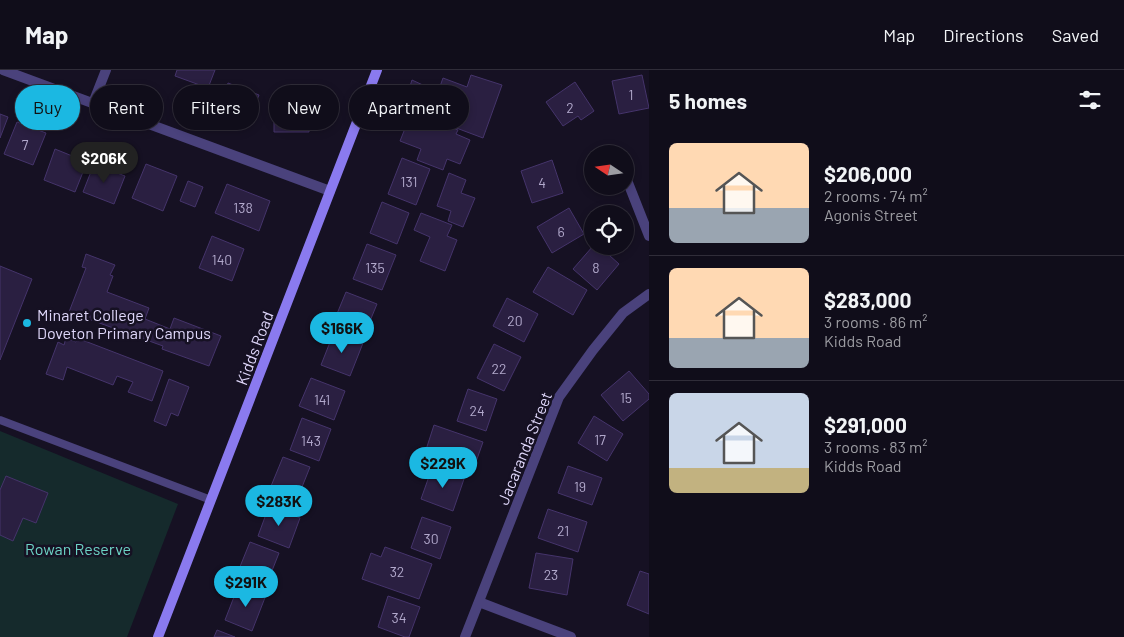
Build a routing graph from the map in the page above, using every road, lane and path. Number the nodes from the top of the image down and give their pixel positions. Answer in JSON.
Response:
{"nodes":[{"id":1,"x":4,"y":70,"type":"edge"},
{"id":2,"x":106,"y":70,"type":"edge"},
{"id":3,"x":377,"y":70,"type":"edge"},
{"id":4,"x":100,"y":85,"type":"edge"},
{"id":5,"x":90,"y":102,"type":"edge"},
{"id":6,"x":163,"y":129,"type":"edge"},
{"id":7,"x":330,"y":191,"type":"junction"},
{"id":8,"x":633,"y":195,"type":"edge"},
{"id":9,"x":649,"y":236,"type":"edge"},
{"id":10,"x":649,"y":294,"type":"edge"},
{"id":11,"x":0,"y":420,"type":"edge"},
{"id":12,"x":211,"y":500,"type":"junction"},
{"id":13,"x":479,"y":602,"type":"junction"},
{"id":14,"x":158,"y":637,"type":"edge"},
{"id":15,"x":465,"y":637,"type":"edge"},
{"id":16,"x":572,"y":637,"type":"edge"}],
"edges":[{"from":1,"to":5,"type":"street"},
{"from":2,"to":4,"type":"street"},
{"from":3,"to":7,"type":"main road","name":"Kidds Road"},
{"from":6,"to":7,"type":"street"},
{"from":7,"to":12,"type":"main road","name":"Kidds Road"},
{"from":8,"to":9,"type":"street"},
{"from":10,"to":13,"type":"street","name":"Jacaranda Street"},
{"from":11,"to":12,"type":"lane"},
{"from":12,"to":14,"type":"main road","name":"Kidds Road"},
{"from":13,"to":15,"type":"street","name":"Jacaranda Street"},
{"from":13,"to":16,"type":"street"}]}
